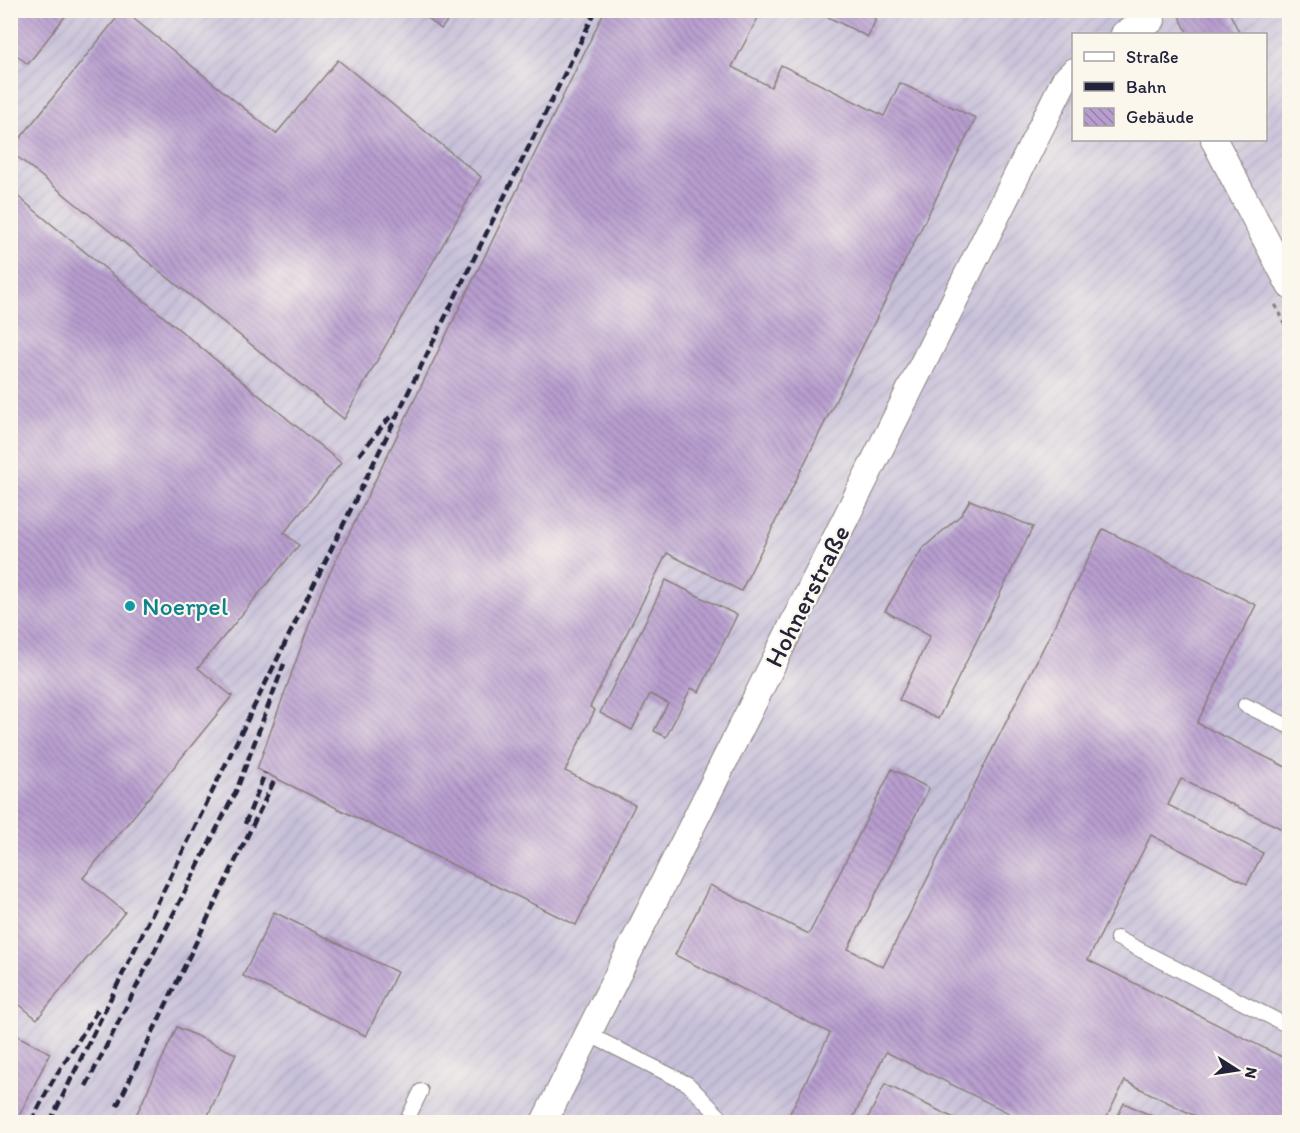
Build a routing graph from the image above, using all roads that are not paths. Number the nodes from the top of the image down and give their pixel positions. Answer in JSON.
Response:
{"nodes":[{"id":1,"x":1153,"y":22,"type":"edge"},
{"id":2,"x":1126,"y":33,"type":"edge"},
{"id":3,"x":1072,"y":74,"type":"edge"},
{"id":4,"x":1215,"y":141,"type":"edge"},
{"id":5,"x":1290,"y":286,"type":"edge"},
{"id":6,"x":1245,"y":705,"type":"dead end"},
{"id":7,"x":1290,"y":727,"type":"edge"},
{"id":8,"x":1118,"y":938,"type":"dead end"},
{"id":9,"x":1290,"y":1027,"type":"edge"},
{"id":10,"x":588,"y":1034,"type":"junction"},
{"id":11,"x":421,"y":1091,"type":"dead end"},
{"id":12,"x":406,"y":1122,"type":"edge"},
{"id":13,"x":544,"y":1122,"type":"edge"},
{"id":14,"x":725,"y":1122,"type":"edge"}],
"edges":[{"from":1,"to":2,"type":"street"},
{"from":3,"to":10,"type":"street","name":"Hohnerstraße"},
{"from":4,"to":5,"type":"street"},
{"from":6,"to":7,"type":"lane"},
{"from":8,"to":9,"type":"lane"},
{"from":10,"to":13,"type":"street","name":"Hohnerstraße"},
{"from":10,"to":14,"type":"lane"},
{"from":11,"to":12,"type":"lane"}]}
